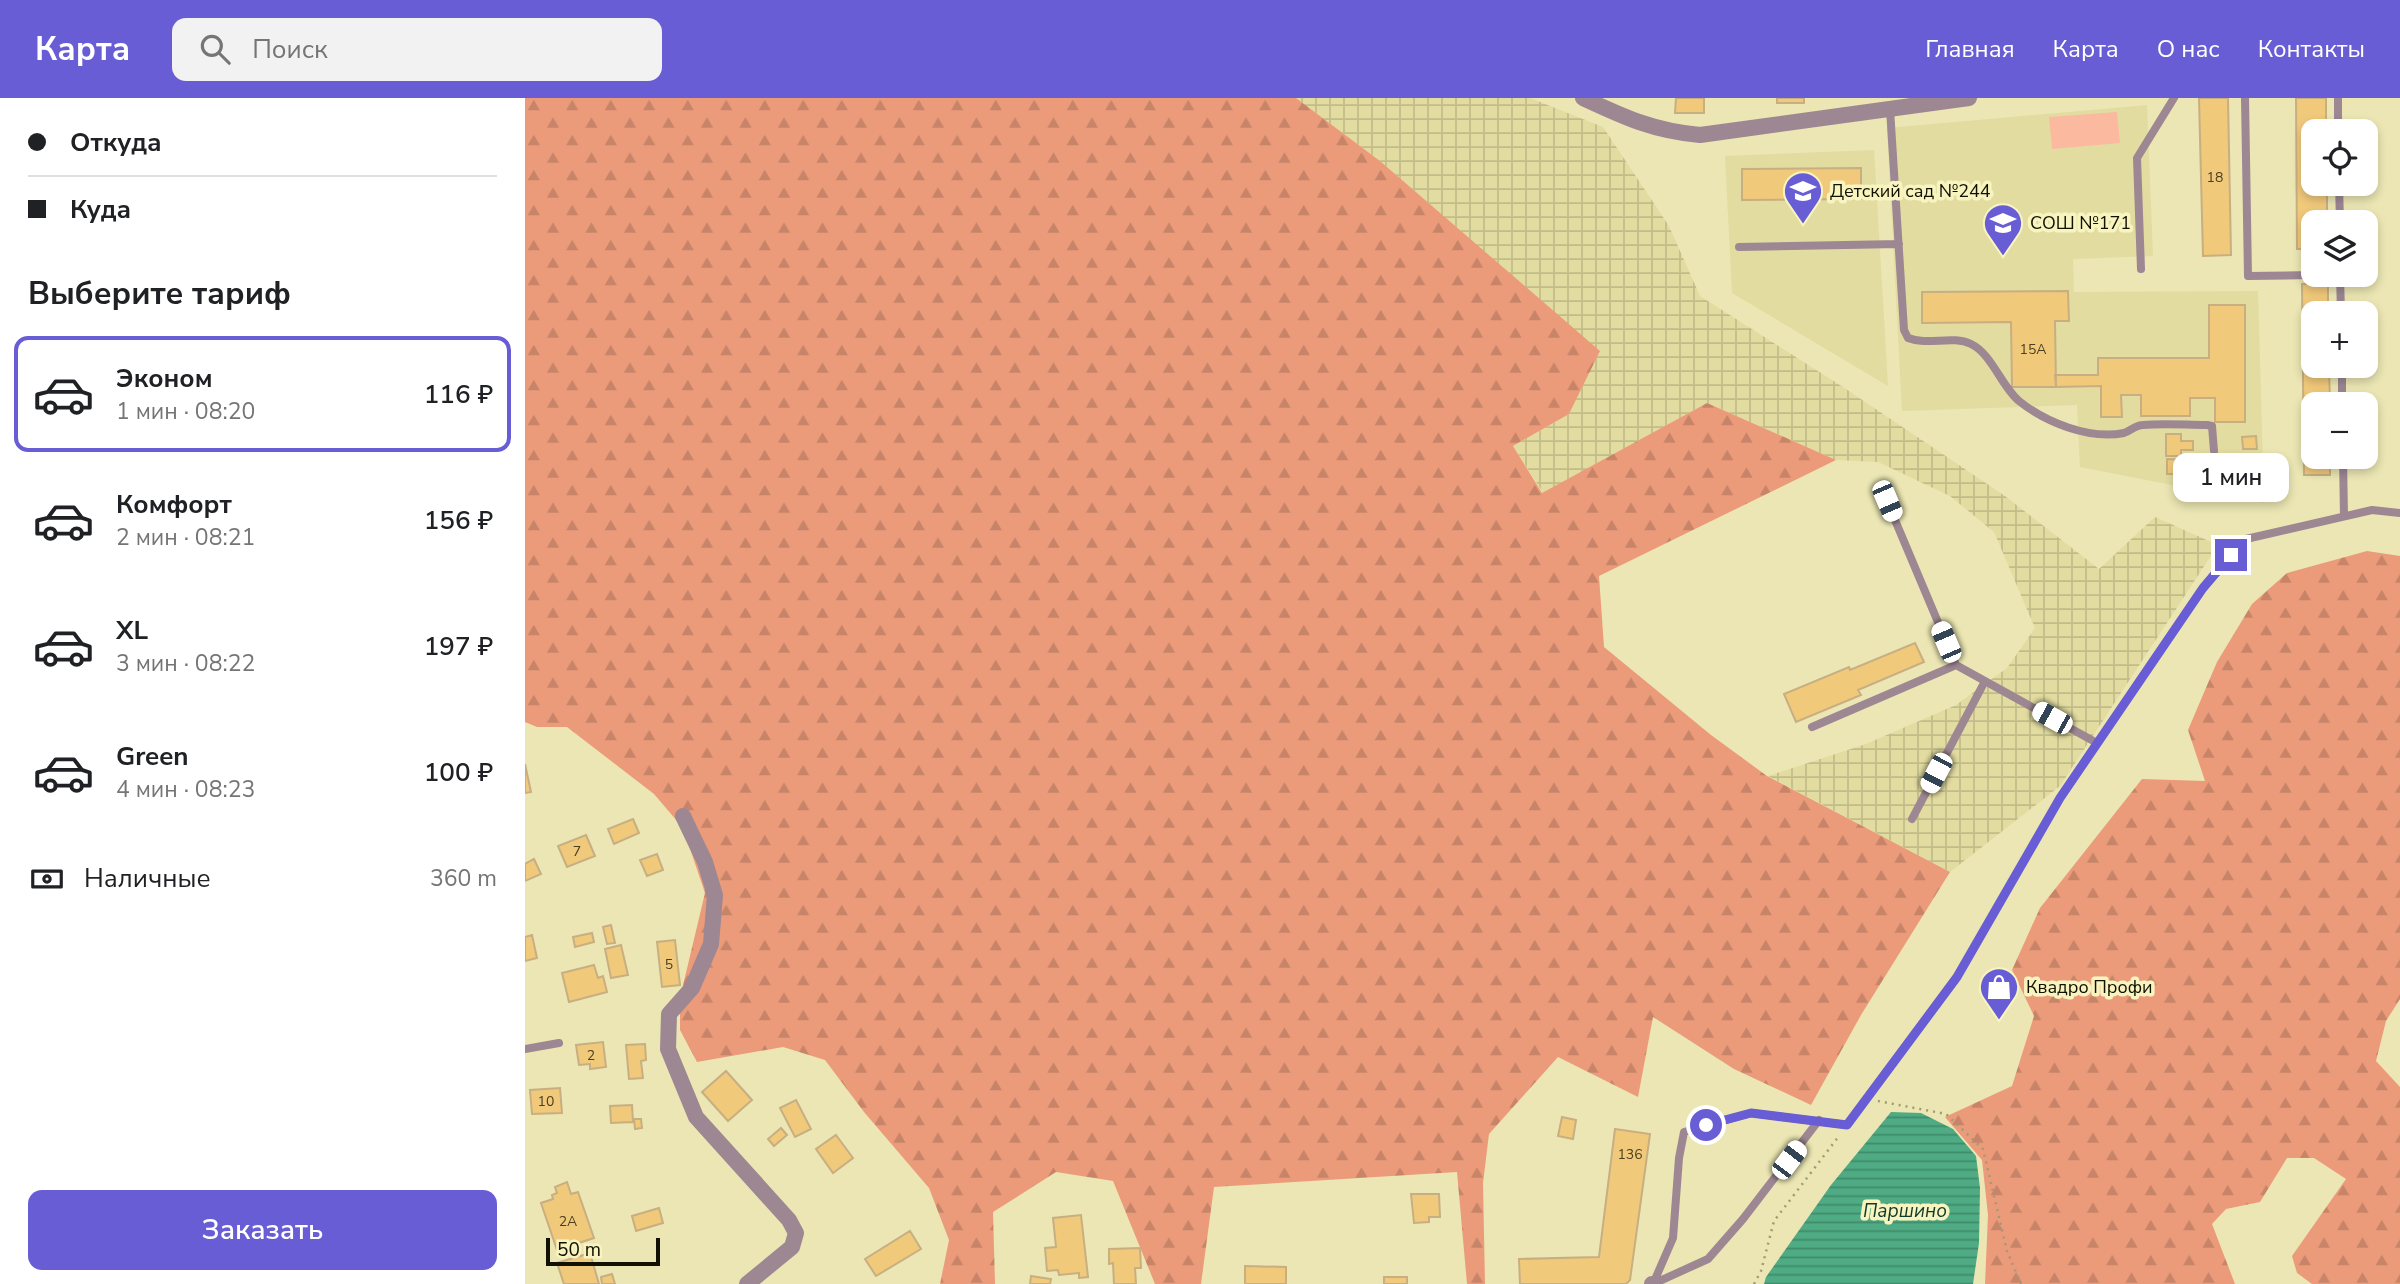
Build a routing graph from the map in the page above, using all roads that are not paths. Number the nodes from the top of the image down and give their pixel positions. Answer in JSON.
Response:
{"nodes":[{"id":1,"x":1583,"y":98,"type":"edge"},
{"id":2,"x":1969,"y":98,"type":"edge"},
{"id":3,"x":2174,"y":98,"type":"edge"},
{"id":4,"x":2245,"y":98,"type":"edge"},
{"id":5,"x":2338,"y":98,"type":"edge"},
{"id":6,"x":1891,"y":109,"type":"junction"},
{"id":7,"x":2338,"y":119,"type":"edge"},
{"id":8,"x":1899,"y":244,"type":"junction"},
{"id":9,"x":1739,"y":247,"type":"dead end"},
{"id":10,"x":2141,"y":269,"type":"dead end"},
{"id":11,"x":2301,"y":275,"type":"edge"},
{"id":12,"x":2214,"y":451,"type":"dead end"},
{"id":13,"x":2343,"y":469,"type":"edge"},
{"id":14,"x":1887,"y":501,"type":"dead end"},
{"id":15,"x":2400,"y":513,"type":"edge"},
{"id":16,"x":2344,"y":516,"type":"junction"},
{"id":17,"x":1956,"y":665,"type":"junction"},
{"id":18,"x":1985,"y":681,"type":"junction"},
{"id":19,"x":1812,"y":727,"type":"dead end"},
{"id":20,"x":2097,"y":743,"type":"junction"},
{"id":21,"x":683,"y":816,"type":"dead end"},
{"id":22,"x":1912,"y":819,"type":"dead end"},
{"id":23,"x":559,"y":1043,"type":"dead end"},
{"id":24,"x":525,"y":1049,"type":"edge"},
{"id":25,"x":1819,"y":1120,"type":"junction"},
{"id":26,"x":747,"y":1284,"type":"edge"},
{"id":27,"x":1653,"y":1284,"type":"edge"}],
"edges":[{"from":1,"to":6,"type":"street"},
{"from":2,"to":6,"type":"street"},
{"from":3,"to":10,"type":"lane"},
{"from":4,"to":11,"type":"lane"},
{"from":5,"to":7,"type":"lane"},
{"from":6,"to":8,"type":"lane"},
{"from":8,"to":9,"type":"lane"},
{"from":8,"to":12,"type":"lane"},
{"from":13,"to":16,"type":"lane"},
{"from":14,"to":17,"type":"lane"},
{"from":15,"to":16,"type":"lane"},
{"from":16,"to":20,"type":"lane"},
{"from":17,"to":18,"type":"lane"},
{"from":17,"to":19,"type":"lane"},
{"from":18,"to":20,"type":"lane"},
{"from":18,"to":22,"type":"lane"},
{"from":20,"to":25,"type":"lane"},
{"from":21,"to":26,"type":"street"},
{"from":23,"to":24,"type":"lane"},
{"from":25,"to":27,"type":"lane"},
{"from":25,"to":27,"type":"lane"}]}
